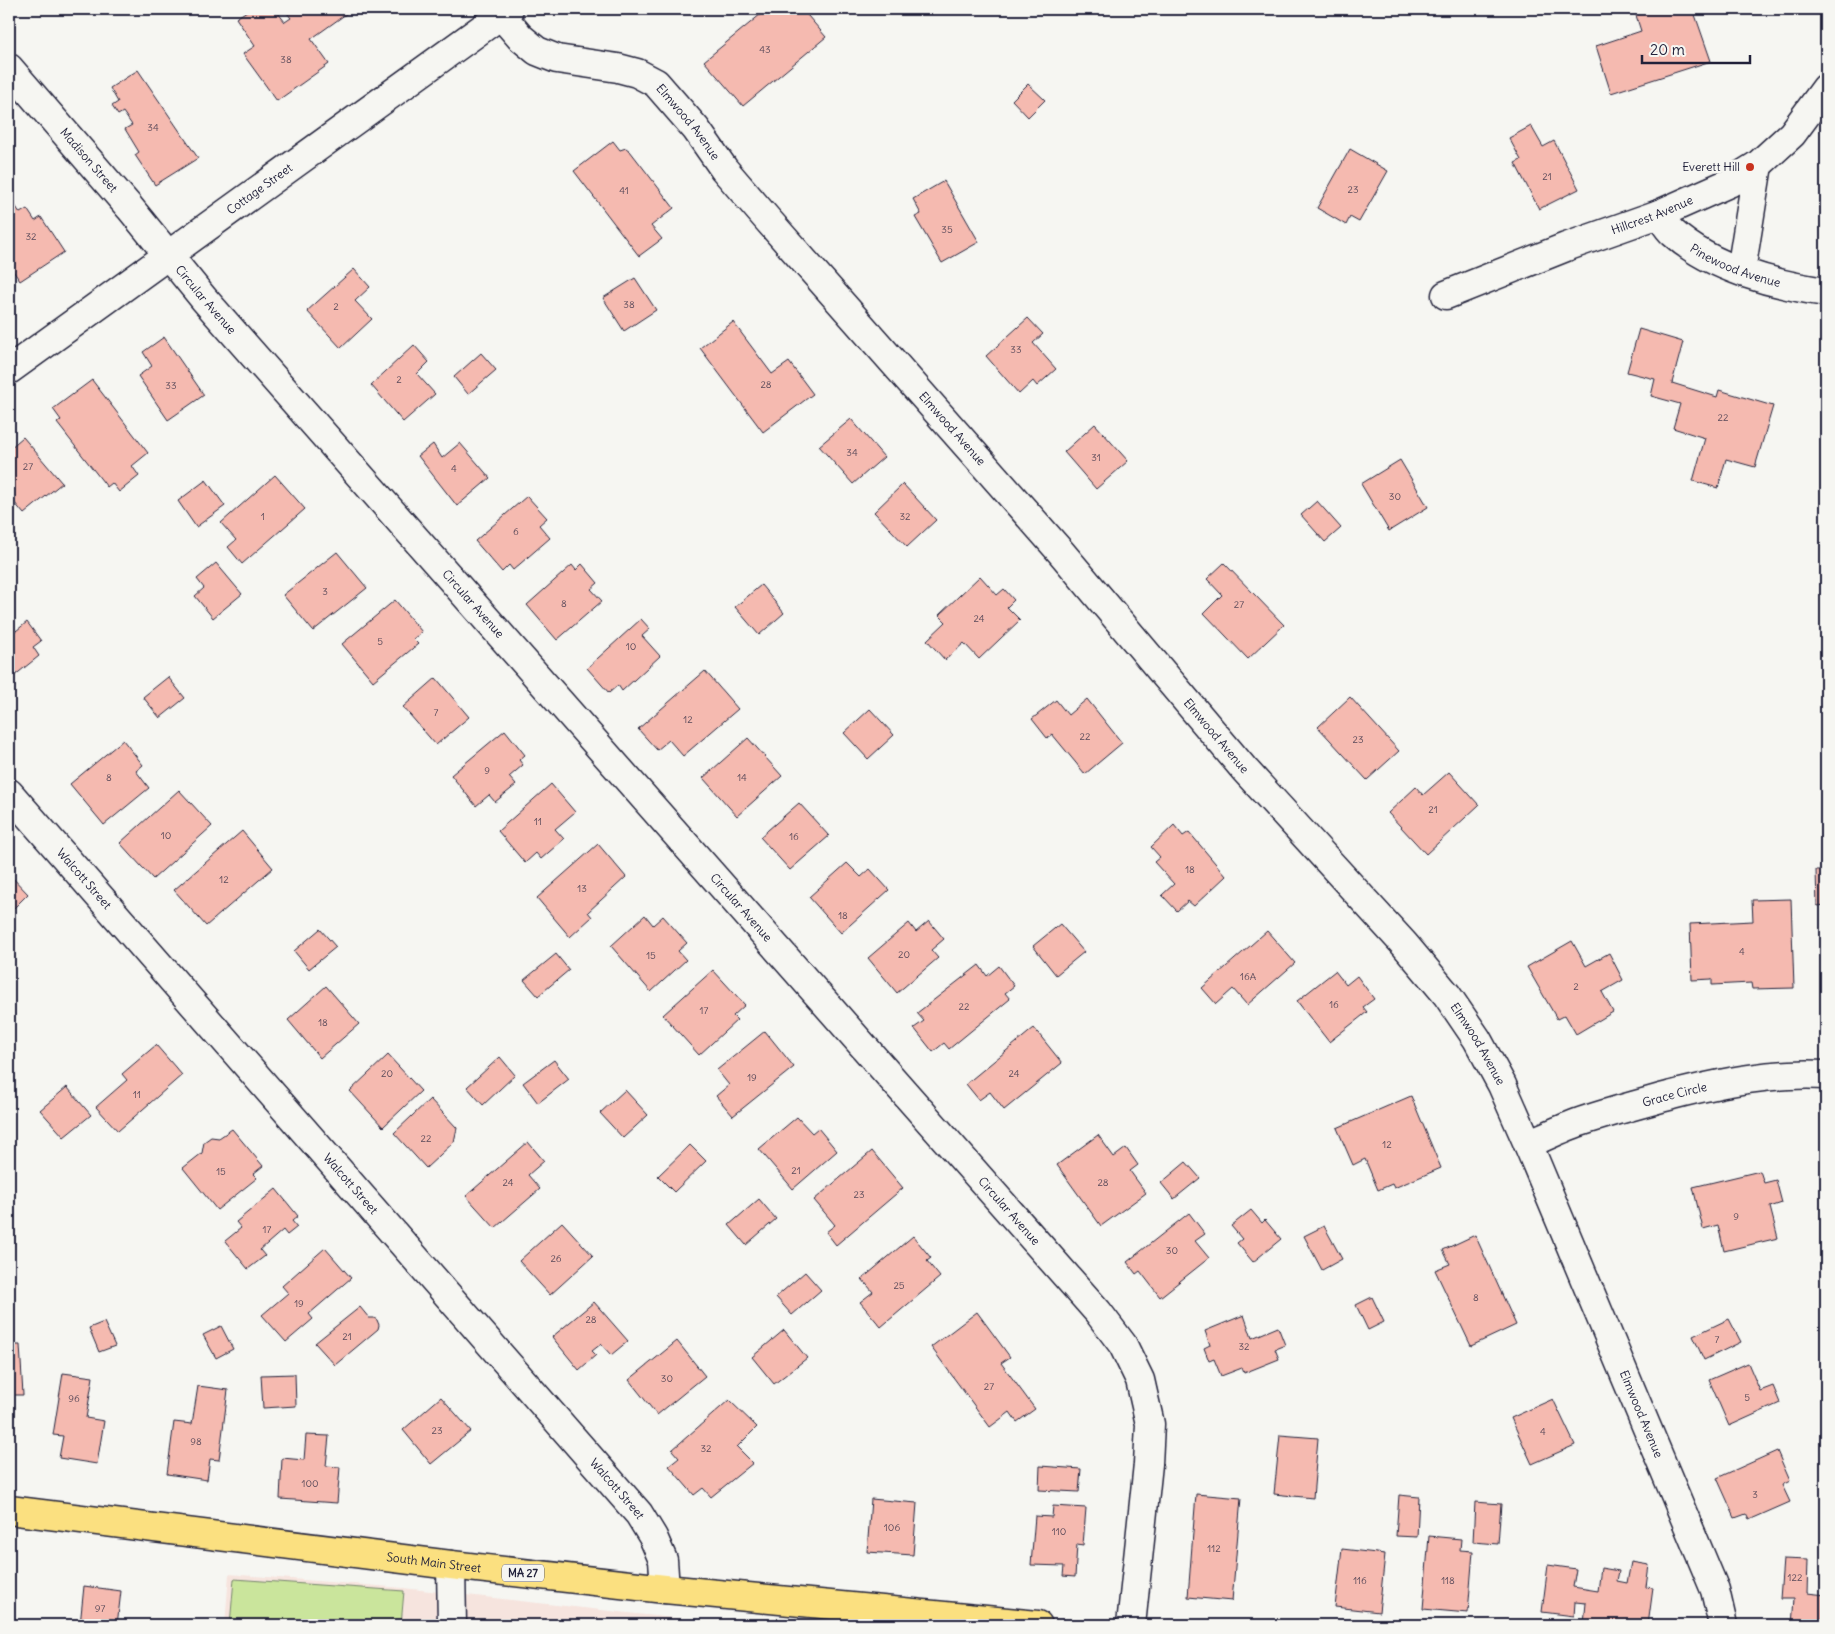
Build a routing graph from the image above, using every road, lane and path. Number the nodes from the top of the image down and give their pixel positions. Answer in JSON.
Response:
{"nodes":[{"id":1,"x":505,"y":12,"type":"edge"},
{"id":2,"x":9,"y":68,"type":"edge"},
{"id":3,"x":1826,"y":88,"type":"edge"},
{"id":4,"x":1758,"y":165,"type":"junction"},
{"id":5,"x":1659,"y":214,"type":"junction"},
{"id":6,"x":168,"y":256,"type":"junction"},
{"id":7,"x":1741,"y":271,"type":"junction"},
{"id":8,"x":1826,"y":292,"type":"edge"},
{"id":9,"x":1446,"y":296,"type":"dead end"},
{"id":10,"x":9,"y":370,"type":"edge"},
{"id":11,"x":9,"y":793,"type":"edge"},
{"id":12,"x":1826,"y":1074,"type":"edge"},
{"id":13,"x":1528,"y":1144,"type":"junction"},
{"id":14,"x":9,"y":1510,"type":"edge"},
{"id":15,"x":451,"y":1565,"type":"junction"},
{"id":16,"x":665,"y":1589,"type":"junction"},
{"id":17,"x":874,"y":1617,"type":"edge"},
{"id":18,"x":452,"y":1625,"type":"edge"},
{"id":19,"x":1038,"y":1625,"type":"edge"},
{"id":20,"x":1132,"y":1625,"type":"edge"},
{"id":21,"x":1723,"y":1625,"type":"edge"}],
"edges":[{"from":1,"to":6,"type":"street","name":"Cottage Street"},
{"from":1,"to":13,"type":"street","name":"Elmwood Avenue"},
{"from":2,"to":6,"type":"street","name":"Madison Street"},
{"from":3,"to":4,"type":"street","name":"Hillcrest Avenue"},
{"from":4,"to":5,"type":"street","name":"Hillcrest Avenue"},
{"from":4,"to":7,"type":"street"},
{"from":5,"to":7,"type":"street","name":"Pinewood Avenue"},
{"from":5,"to":9,"type":"street","name":"Hillcrest Avenue"},
{"from":6,"to":10,"type":"street","name":"Cottage Street"},
{"from":6,"to":20,"type":"street","name":"Circular Avenue"},
{"from":7,"to":8,"type":"street","name":"Pinewood Avenue"},
{"from":11,"to":16,"type":"street","name":"Walcott Street"},
{"from":12,"to":13,"type":"street","name":"Grace Circle"},
{"from":13,"to":21,"type":"street","name":"Elmwood Avenue"},
{"from":14,"to":15,"type":"main road","name":"South Main Street","number":"MA 27"},
{"from":15,"to":16,"type":"main road","name":"South Main Street","number":"MA 27"},
{"from":15,"to":18,"type":"street"},
{"from":16,"to":17,"type":"main road","name":"South Main Street","number":"MA 27"},
{"from":17,"to":19,"type":"main road","name":"South Main Street","number":"MA 27"}]}
